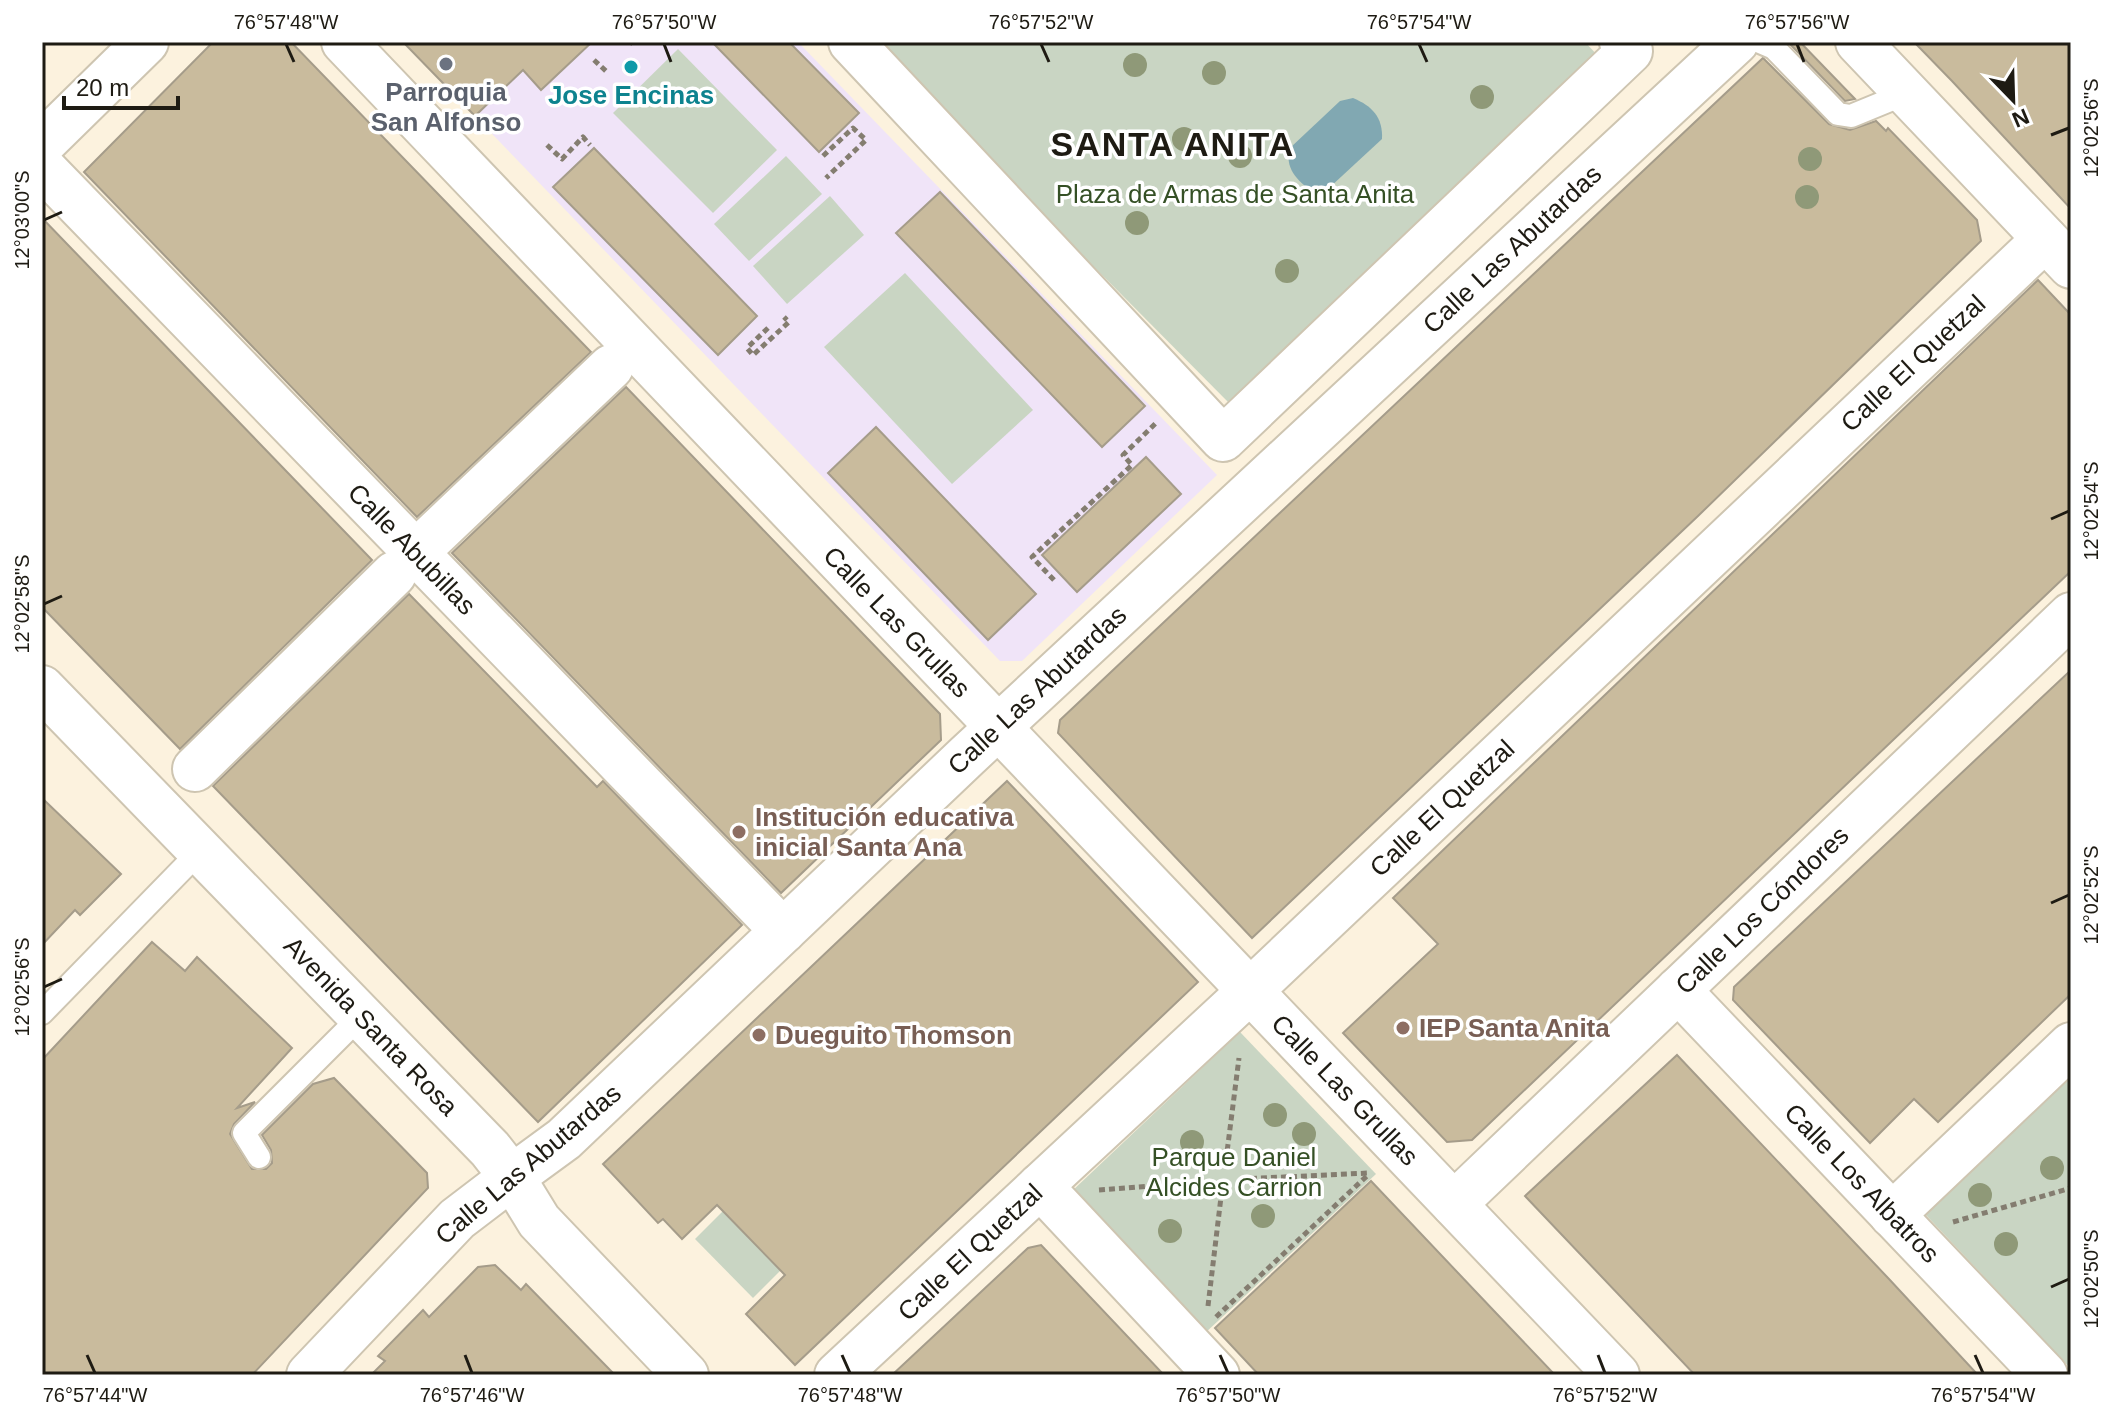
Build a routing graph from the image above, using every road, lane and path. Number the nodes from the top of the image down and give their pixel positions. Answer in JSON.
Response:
{"nodes":[{"id":1,"x":146,"y":42,"type":"edge"},
{"id":2,"x":344,"y":42,"type":"edge"},
{"id":3,"x":851,"y":42,"type":"edge"},
{"id":4,"x":1622,"y":42,"type":"edge"},
{"id":5,"x":1736,"y":42,"type":"edge"},
{"id":6,"x":1760,"y":42,"type":"edge"},
{"id":7,"x":1858,"y":42,"type":"edge"},
{"id":8,"x":594,"y":60,"type":"dead end"},
{"id":9,"x":606,"y":71,"type":"dead end"},
{"id":10,"x":1907,"y":93,"type":"junction"},
{"id":11,"x":42,"y":144,"type":"edge"},
{"id":12,"x":547,"y":145,"type":"dead end"},
{"id":13,"x":590,"y":145,"type":"dead end"},
{"id":14,"x":823,"y":156,"type":"dead end"},
{"id":15,"x":42,"y":167,"type":"edge"},
{"id":16,"x":826,"y":178,"type":"dead end"},
{"id":17,"x":2058,"y":252,"type":"edge"},
{"id":18,"x":784,"y":317,"type":"dead end"},
{"id":19,"x":768,"y":328,"type":"dead end"},
{"id":20,"x":611,"y":367,"type":"dead end"},
{"id":21,"x":1162,"y":418,"type":"dead end"},
{"id":22,"x":432,"y":537,"type":"dead end"},
{"id":23,"x":394,"y":574,"type":"dead end"},
{"id":24,"x":1054,"y":580,"type":"dead end"},
{"id":25,"x":2071,"y":615,"type":"edge"},
{"id":26,"x":42,"y":688,"type":"edge"},
{"id":27,"x":998,"y":727,"type":"junction"},
{"id":28,"x":195,"y":769,"type":"dead end"},
{"id":29,"x":200,"y":851,"type":"junction"},
{"id":30,"x":783,"y":931,"type":"junction"},
{"id":31,"x":1678,"y":990,"type":"junction"},
{"id":32,"x":1250,"y":991,"type":"junction"},
{"id":33,"x":42,"y":1013,"type":"edge"},
{"id":34,"x":361,"y":1016,"type":"junction"},
{"id":35,"x":2071,"y":1045,"type":"edge"},
{"id":36,"x":1239,"y":1053,"type":"dead end"},
{"id":37,"x":259,"y":1157,"type":"dead end"},
{"id":38,"x":1226,"y":1160,"type":"dead end"},
{"id":39,"x":512,"y":1177,"type":"junction"},
{"id":40,"x":1241,"y":1179,"type":"dead end"},
{"id":41,"x":1204,"y":1182,"type":"dead end"},
{"id":42,"x":1040,"y":1186,"type":"junction"},
{"id":43,"x":2071,"y":1188,"type":"edge"},
{"id":44,"x":1093,"y":1191,"type":"dead end"},
{"id":45,"x":1221,"y":1197,"type":"dead end"},
{"id":46,"x":1454,"y":1204,"type":"junction"},
{"id":47,"x":1892,"y":1215,"type":"junction"},
{"id":48,"x":1951,"y":1223,"type":"dead end"},
{"id":49,"x":1207,"y":1312,"type":"dead end"},
{"id":50,"x":1205,"y":1326,"type":"dead end"},
{"id":51,"x":309,"y":1375,"type":"edge"},
{"id":52,"x":686,"y":1375,"type":"edge"},
{"id":53,"x":837,"y":1375,"type":"edge"},
{"id":54,"x":1217,"y":1375,"type":"edge"},
{"id":55,"x":1617,"y":1375,"type":"edge"},
{"id":56,"x":2045,"y":1375,"type":"edge"}],
"edges":[{"from":1,"to":11,"type":"street"},
{"from":2,"to":27,"type":"street","name":"Calle Las Grullas"},
{"from":3,"to":4,"type":"street"},
{"from":5,"to":27,"type":"street","name":"Calle Las Abutardas"},
{"from":6,"to":10,"type":"lane"},
{"from":7,"to":10,"type":"street"},
{"from":8,"to":9,"type":"path"},
{"from":10,"to":17,"type":"street"},
{"from":12,"to":13,"type":"path"},
{"from":14,"to":16,"type":"path"},
{"from":15,"to":30,"type":"street","name":"Calle Abubillas"},
{"from":17,"to":32,"type":"street","name":"Calle El Quetzal"},
{"from":18,"to":19,"type":"path"},
{"from":20,"to":22,"type":"street"},
{"from":21,"to":24,"type":"path"},
{"from":23,"to":28,"type":"street"},
{"from":25,"to":31,"type":"street","name":"Calle Los Cóndores"},
{"from":26,"to":29,"type":"street","name":"Avenida Santa Rosa"},
{"from":27,"to":30,"type":"street","name":"Calle Las Abutardas"},
{"from":27,"to":32,"type":"street","name":"Calle Las Grullas"},
{"from":29,"to":33,"type":"lane"},
{"from":29,"to":34,"type":"street","name":"Avenida Santa Rosa"},
{"from":30,"to":39,"type":"street","name":"Calle Las Abutardas"},
{"from":31,"to":46,"type":"street","name":"Calle Los Cóndores"},
{"from":31,"to":47,"type":"street","name":"Calle Los Albatros"},
{"from":32,"to":42,"type":"street","name":"Calle El Quetzal"},
{"from":32,"to":46,"type":"street","name":"Calle Las Grullas"},
{"from":34,"to":37,"type":"lane"},
{"from":34,"to":39,"type":"street","name":"Avenida Santa Rosa"},
{"from":35,"to":47,"type":"street"},
{"from":36,"to":38,"type":"path"},
{"from":39,"to":51,"type":"street","name":"Calle Las Abutardas"},
{"from":39,"to":52,"type":"street","name":"Avenida Santa Rosa"},
{"from":40,"to":50,"type":"path"},
{"from":41,"to":44,"type":"path"},
{"from":42,"to":53,"type":"street","name":"Calle El Quetzal"},
{"from":42,"to":54,"type":"street"},
{"from":43,"to":48,"type":"path"},
{"from":45,"to":49,"type":"path"},
{"from":46,"to":55,"type":"street","name":"Calle Las Grullas"},
{"from":47,"to":56,"type":"street","name":"Calle Los Albatros"}]}
